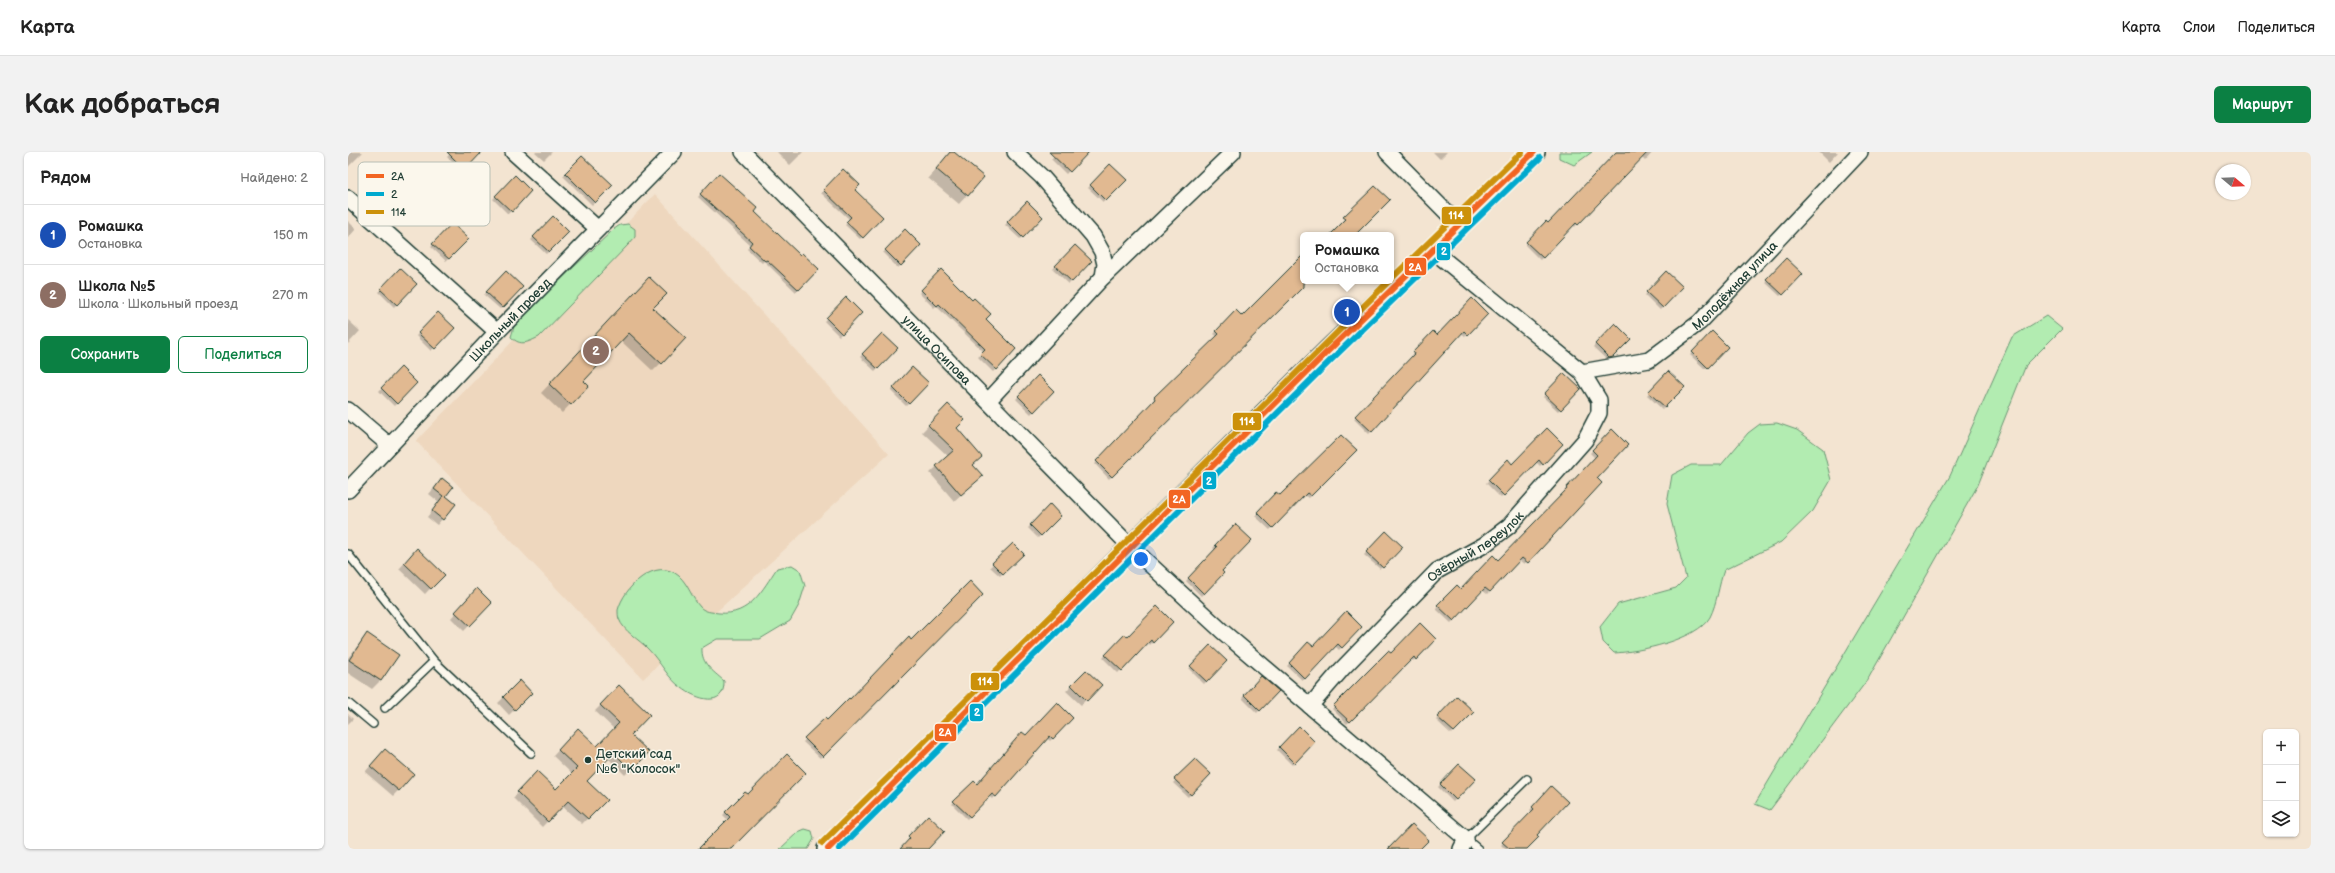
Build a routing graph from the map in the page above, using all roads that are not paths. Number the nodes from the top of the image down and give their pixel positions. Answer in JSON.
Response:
{"nodes":[{"id":1,"x":514,"y":152,"type":"edge"},
{"id":2,"x":674,"y":152,"type":"edge"},
{"id":3,"x":743,"y":152,"type":"edge"},
{"id":4,"x":1015,"y":152,"type":"edge"},
{"id":5,"x":1233,"y":152,"type":"edge"},
{"id":6,"x":1387,"y":152,"type":"edge"},
{"id":7,"x":1534,"y":152,"type":"edge"},
{"id":8,"x":1860,"y":152,"type":"edge"},
{"id":9,"x":348,"y":198,"type":"edge"},
{"id":10,"x":358,"y":207,"type":"edge"},
{"id":11,"x":1459,"y":225,"type":"junction"},
{"id":12,"x":379,"y":226,"type":"edge"},
{"id":13,"x":598,"y":229,"type":"junction"},
{"id":14,"x":1432,"y":250,"type":"junction"},
{"id":15,"x":1103,"y":277,"type":"junction"},
{"id":16,"x":497,"y":332,"type":"junction"},
{"id":17,"x":1582,"y":372,"type":"junction"},
{"id":18,"x":989,"y":400,"type":"junction"},
{"id":19,"x":348,"y":410,"type":"edge"},
{"id":20,"x":389,"y":445,"type":"junction"},
{"id":21,"x":348,"y":490,"type":"edge"},
{"id":22,"x":1132,"y":548,"type":"junction"},
{"id":23,"x":348,"y":554,"type":"edge"},
{"id":24,"x":434,"y":661,"type":"junction"},
{"id":25,"x":348,"y":703,"type":"edge"},
{"id":26,"x":1310,"y":706,"type":"junction"},
{"id":27,"x":385,"y":708,"type":"dead end"},
{"id":28,"x":373,"y":724,"type":"dead end"},
{"id":29,"x":532,"y":753,"type":"dead end"},
{"id":30,"x":1527,"y":780,"type":"dead end"},
{"id":31,"x":1464,"y":844,"type":"edge"},
{"id":32,"x":828,"y":849,"type":"edge"},
{"id":33,"x":1478,"y":849,"type":"edge"}],
"edges":[{"from":1,"to":13,"type":"street"},
{"from":2,"to":13,"type":"street","name":"Школьный проезд"},
{"from":3,"to":18,"type":"street","name":"улица Осипова"},
{"from":4,"to":15,"type":"street"},
{"from":5,"to":15,"type":"street"},
{"from":6,"to":11,"type":"street"},
{"from":7,"to":11,"type":"main road"},
{"from":8,"to":17,"type":"street","name":"Молодёжная улица"},
{"from":9,"to":10,"type":"street"},
{"from":11,"to":14,"type":"main road"},
{"from":12,"to":16,"type":"street"},
{"from":13,"to":16,"type":"street","name":"Школьный проезд"},
{"from":14,"to":17,"type":"street"},
{"from":14,"to":22,"type":"main road"},
{"from":15,"to":18,"type":"street"},
{"from":16,"to":20,"type":"street","name":"Школьный проезд"},
{"from":17,"to":26,"type":"street","name":"Озёрный переулок"},
{"from":18,"to":22,"type":"street","name":"улица Осипова"},
{"from":19,"to":20,"type":"street"},
{"from":20,"to":21,"type":"street","name":"Школьный проезд"},
{"from":22,"to":26,"type":"street","name":"улица Осипова"},
{"from":22,"to":32,"type":"main road"},
{"from":23,"to":24,"type":"lane"},
{"from":24,"to":27,"type":"lane"},
{"from":24,"to":29,"type":"lane"},
{"from":25,"to":28,"type":"lane"},
{"from":26,"to":31,"type":"street","name":"улица Осипова"},
{"from":30,"to":31,"type":"lane"},
{"from":31,"to":33,"type":"lane"}]}
